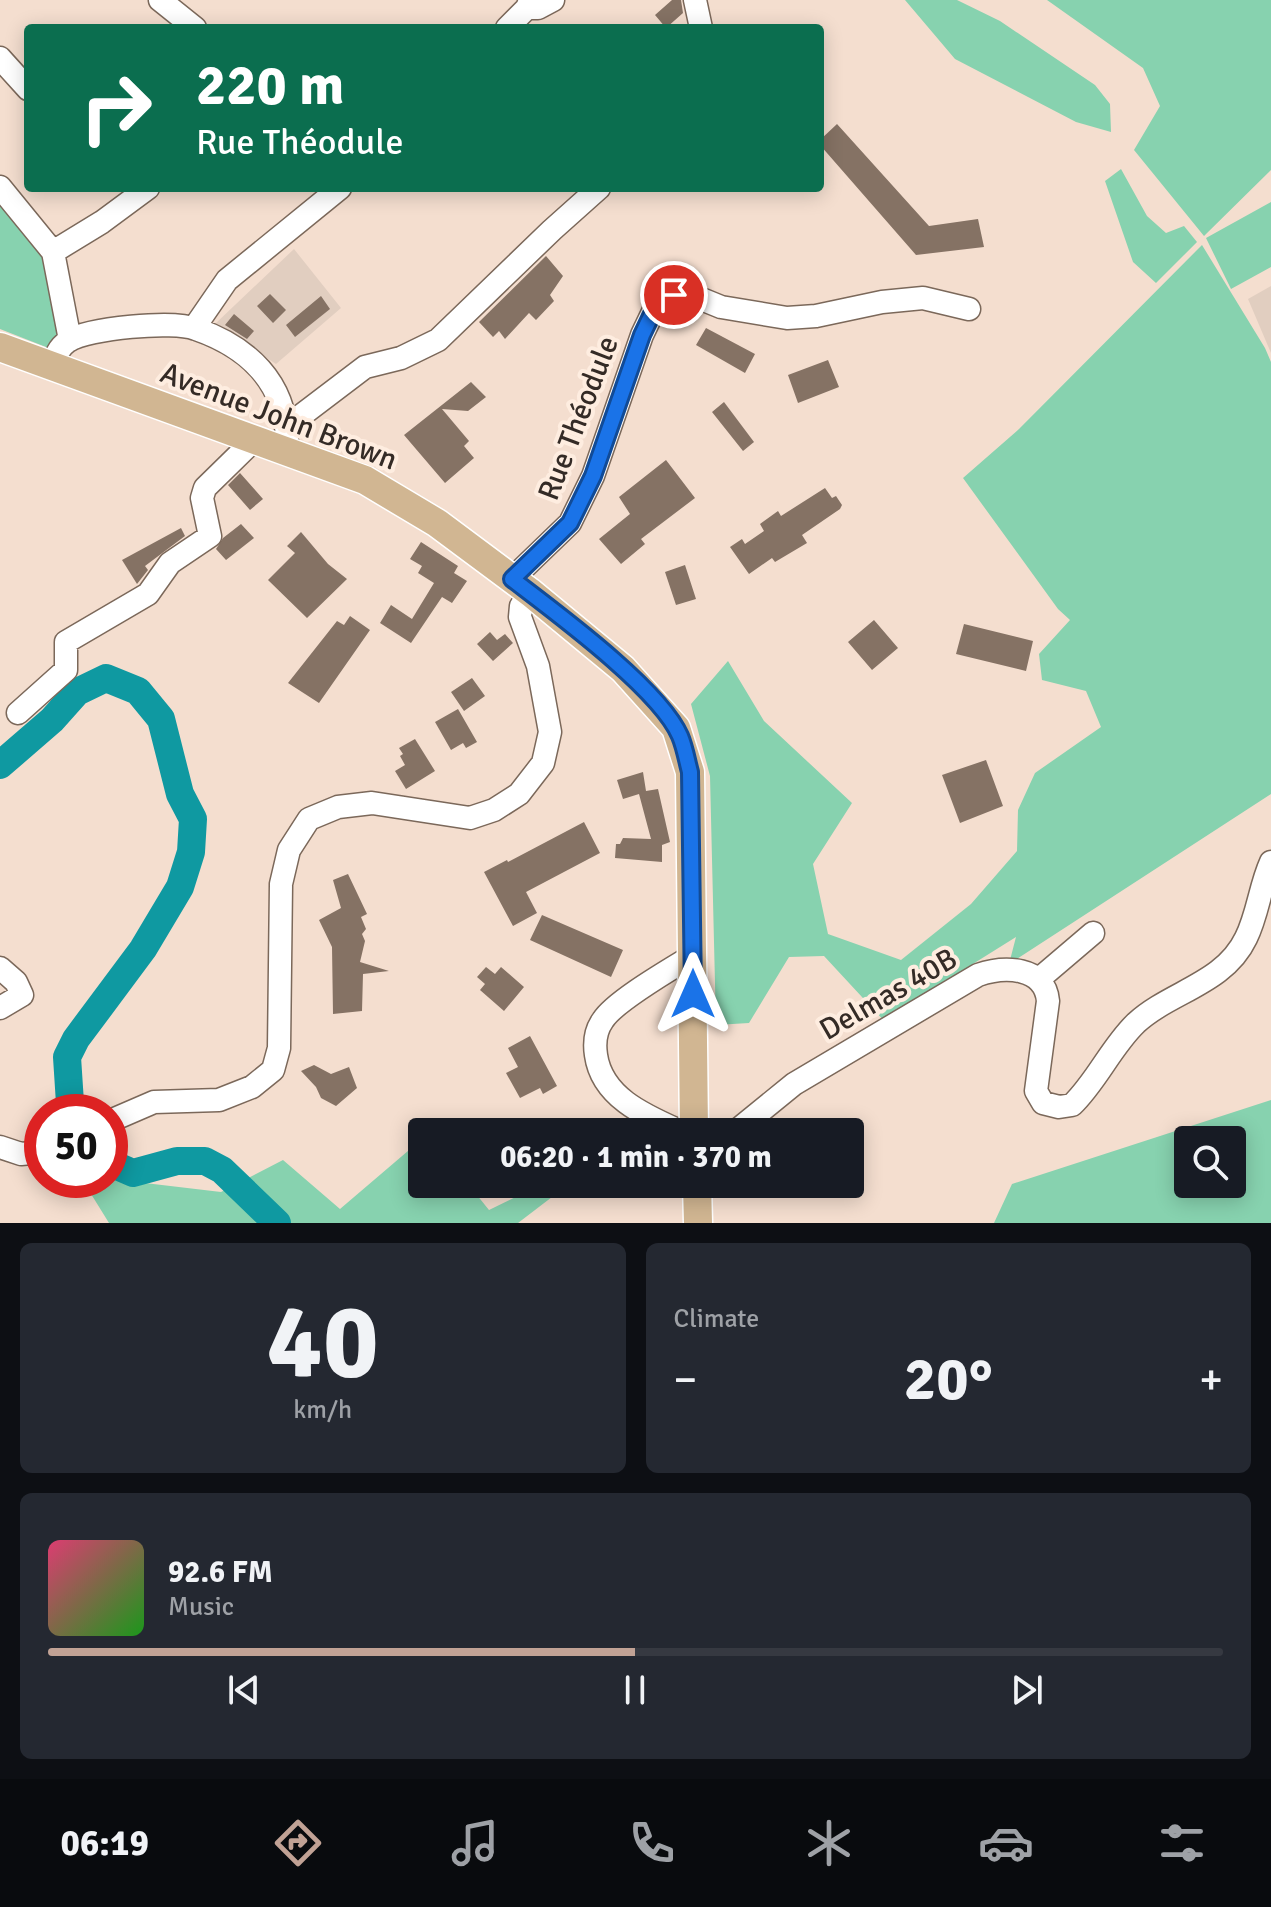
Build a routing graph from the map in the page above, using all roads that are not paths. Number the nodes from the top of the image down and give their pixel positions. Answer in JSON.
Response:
{"nodes":[{"id":1,"x":160,"y":0,"type":"edge"},
{"id":2,"x":553,"y":0,"type":"edge"},
{"id":3,"x":695,"y":0,"type":"edge"},
{"id":4,"x":529,"y":4,"type":"edge"},
{"id":5,"x":190,"y":24,"type":"edge"},
{"id":6,"x":511,"y":24,"type":"edge"},
{"id":7,"x":700,"y":24,"type":"edge"},
{"id":8,"x":0,"y":58,"type":"edge"},
{"id":9,"x":24,"y":85,"type":"edge"},
{"id":10,"x":0,"y":187,"type":"edge"},
{"id":11,"x":595,"y":192,"type":"edge"},
{"id":12,"x":326,"y":193,"type":"edge"},
{"id":13,"x":122,"y":195,"type":"edge"},
{"id":14,"x":53,"y":252,"type":"junction"},
{"id":15,"x":969,"y":309,"type":"dead end"},
{"id":16,"x":194,"y":328,"type":"junction"},
{"id":17,"x":70,"y":340,"type":"junction"},
{"id":18,"x":0,"y":347,"type":"edge"},
{"id":19,"x":53,"y":366,"type":"junction"},
{"id":20,"x":254,"y":440,"type":"junction"},
{"id":21,"x":286,"y":440,"type":"junction"},
{"id":22,"x":522,"y":586,"type":"junction"},
{"id":23,"x":18,"y":713,"type":"dead end"},
{"id":24,"x":1271,"y":862,"type":"edge"},
{"id":25,"x":1093,"y":933,"type":"dead end"},
{"id":26,"x":692,"y":956,"type":"junction"},
{"id":27,"x":0,"y":968,"type":"edge"},
{"id":28,"x":1039,"y":979,"type":"junction"},
{"id":29,"x":0,"y":1008,"type":"edge"},
{"id":30,"x":128,"y":1113,"type":"edge"},
{"id":31,"x":651,"y":1118,"type":"edge"},
{"id":32,"x":694,"y":1118,"type":"edge"},
{"id":33,"x":752,"y":1118,"type":"edge"},
{"id":34,"x":0,"y":1147,"type":"edge"},
{"id":35,"x":24,"y":1154,"type":"edge"},
{"id":36,"x":697,"y":1198,"type":"edge"},
{"id":37,"x":698,"y":1223,"type":"edge"}],
"edges":[{"from":1,"to":5,"type":"street"},
{"from":2,"to":4,"type":"street"},
{"from":3,"to":7,"type":"street"},
{"from":4,"to":6,"type":"street"},
{"from":8,"to":9,"type":"street"},
{"from":10,"to":14,"type":"street"},
{"from":11,"to":21,"type":"street"},
{"from":12,"to":16,"type":"street"},
{"from":13,"to":14,"type":"street"},
{"from":14,"to":17,"type":"street"},
{"from":15,"to":22,"type":"street","name":"Rue Théodule"},
{"from":16,"to":17,"type":"street"},
{"from":16,"to":21,"type":"street"},
{"from":17,"to":19,"type":"street"},
{"from":18,"to":19,"type":"main road","name":"Avenue John Brown"},
{"from":19,"to":20,"type":"main road","name":"Avenue John Brown"},
{"from":20,"to":21,"type":"main road","name":"Avenue John Brown"},
{"from":20,"to":23,"type":"street"},
{"from":21,"to":22,"type":"main road","name":"Avenue John Brown"},
{"from":22,"to":26,"type":"main road","name":"Avenue John Brown"},
{"from":22,"to":30,"type":"street"},
{"from":24,"to":28,"type":"street"},
{"from":25,"to":28,"type":"street"},
{"from":26,"to":31,"type":"street"},
{"from":26,"to":32,"type":"main road","name":"Avenue John Brown"},
{"from":27,"to":29,"type":"street"},
{"from":28,"to":33,"type":"street","name":"Delmas 40B"},
{"from":34,"to":35,"type":"street"},
{"from":36,"to":37,"type":"main road"}]}
